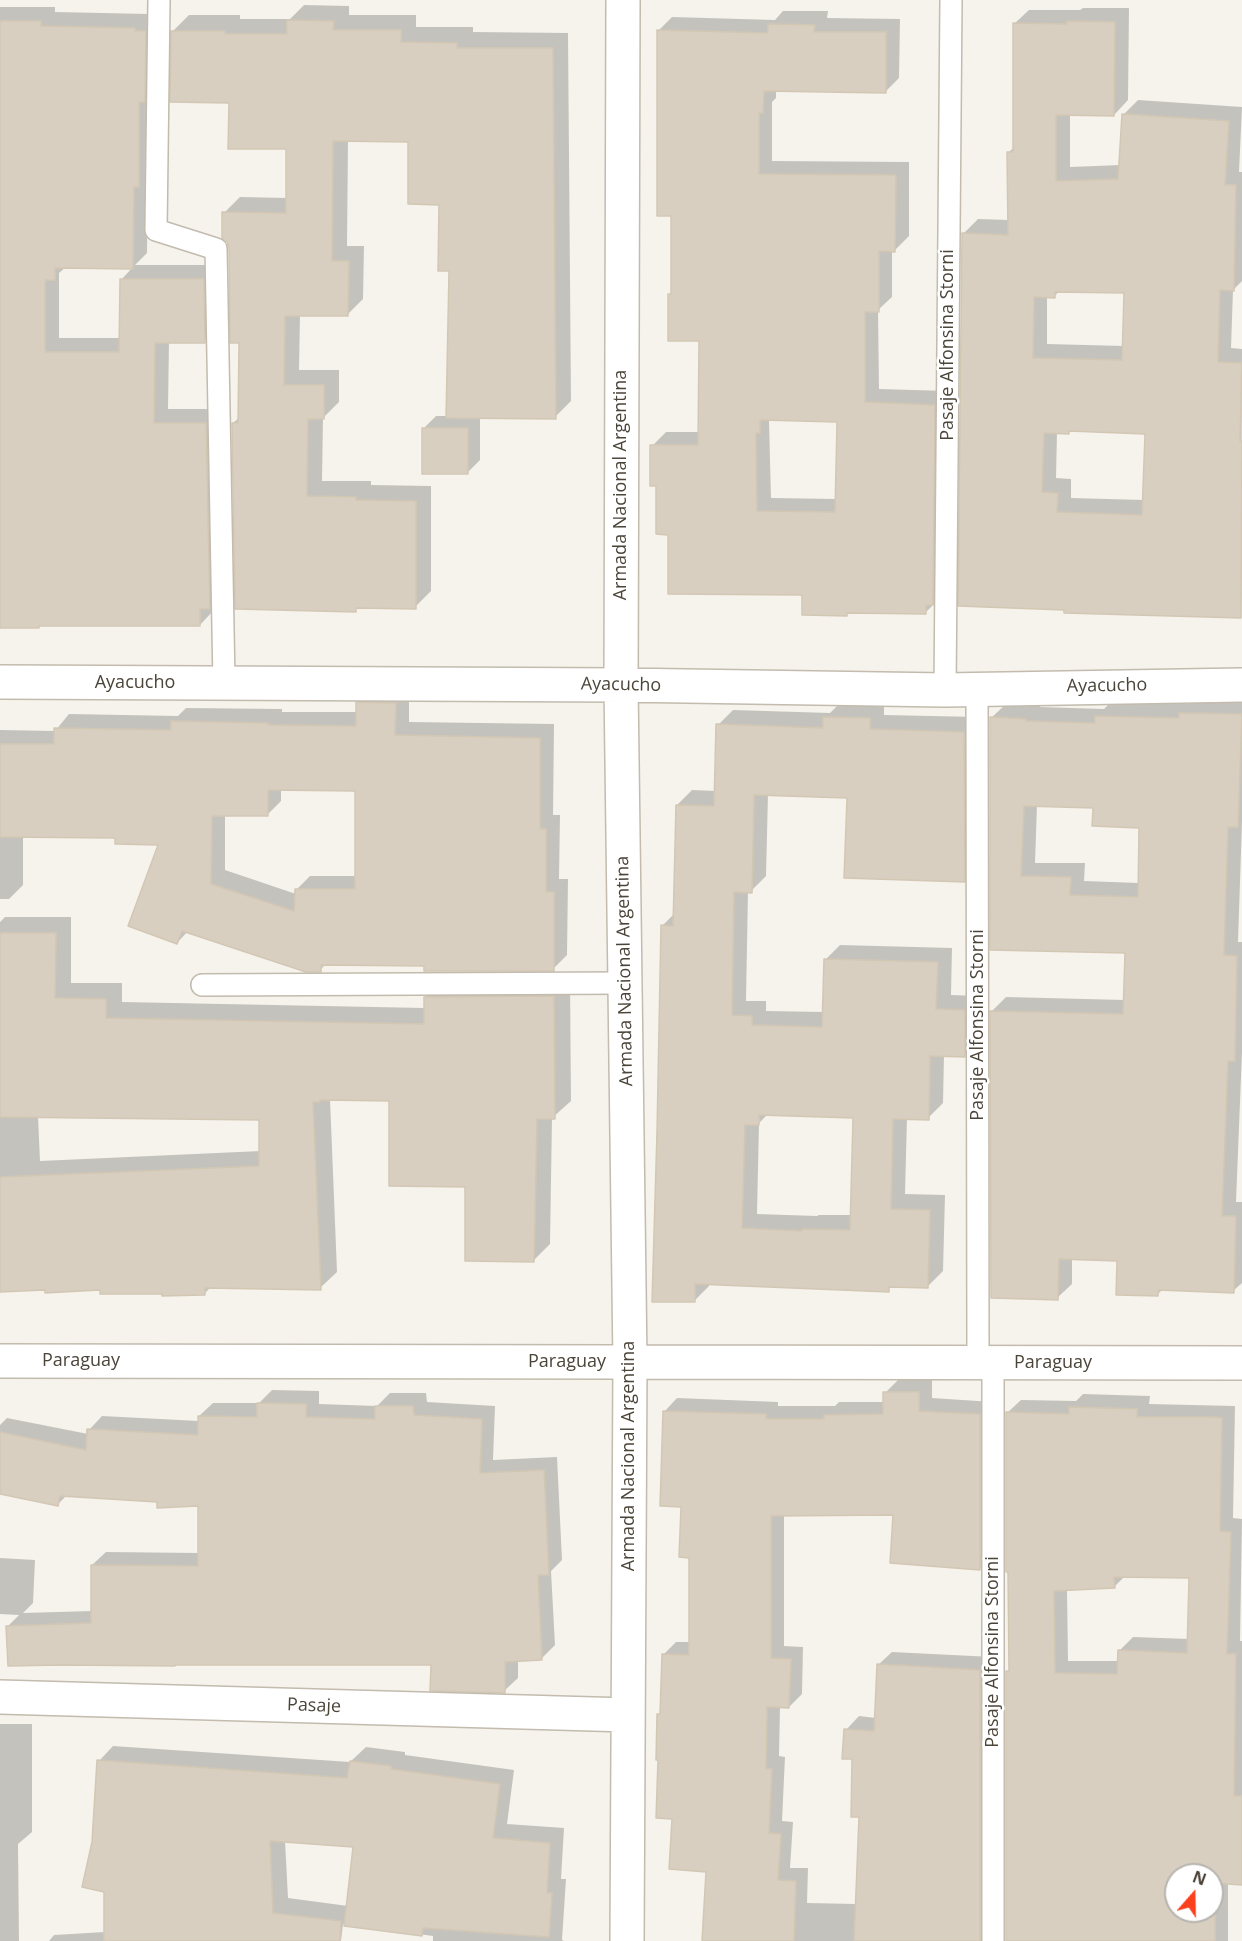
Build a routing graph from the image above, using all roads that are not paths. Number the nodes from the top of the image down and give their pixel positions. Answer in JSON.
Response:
{"nodes":[{"id":1,"x":159,"y":0,"type":"edge"},
{"id":2,"x":623,"y":0,"type":"edge"},
{"id":3,"x":951,"y":0,"type":"edge"},
{"id":4,"x":0,"y":682,"type":"edge"},
{"id":5,"x":224,"y":683,"type":"junction"},
{"id":6,"x":621,"y":685,"type":"junction"},
{"id":7,"x":1242,"y":685,"type":"edge"},
{"id":8,"x":977,"y":688,"type":"junction"},
{"id":9,"x":945,"y":690,"type":"junction"},
{"id":10,"x":625,"y":983,"type":"junction"},
{"id":11,"x":202,"y":985,"type":"dead end"},
{"id":12,"x":0,"y":1361,"type":"edge"},
{"id":13,"x":630,"y":1362,"type":"junction"},
{"id":14,"x":986,"y":1362,"type":"junction"},
{"id":15,"x":1242,"y":1363,"type":"edge"},
{"id":16,"x":0,"y":1697,"type":"edge"},
{"id":17,"x":628,"y":1715,"type":"junction"},
{"id":18,"x":627,"y":1941,"type":"edge"},
{"id":19,"x":993,"y":1941,"type":"edge"}],
"edges":[{"from":1,"to":5,"type":"lane"},
{"from":2,"to":6,"type":"street","name":"Armada Nacional Argentina"},
{"from":3,"to":9,"type":"lane","name":"Pasaje Alfonsina Storni"},
{"from":4,"to":5,"type":"street","name":"Ayacucho"},
{"from":5,"to":6,"type":"street","name":"Ayacucho"},
{"from":6,"to":9,"type":"street","name":"Ayacucho"},
{"from":6,"to":10,"type":"street","name":"Armada Nacional Argentina"},
{"from":7,"to":8,"type":"street","name":"Ayacucho"},
{"from":8,"to":9,"type":"street","name":"Ayacucho"},
{"from":8,"to":14,"type":"lane","name":"Pasaje Alfonsina Storni"},
{"from":10,"to":11,"type":"lane"},
{"from":10,"to":13,"type":"street","name":"Armada Nacional Argentina"},
{"from":12,"to":13,"type":"street","name":"Paraguay"},
{"from":13,"to":14,"type":"street","name":"Paraguay"},
{"from":13,"to":17,"type":"street","name":"Armada Nacional Argentina"},
{"from":14,"to":15,"type":"street","name":"Paraguay"},
{"from":14,"to":19,"type":"lane","name":"Pasaje Alfonsina Storni"},
{"from":16,"to":17,"type":"street","name":"Pasaje"},
{"from":17,"to":18,"type":"street","name":"Armada Nacional Argentina"}]}
